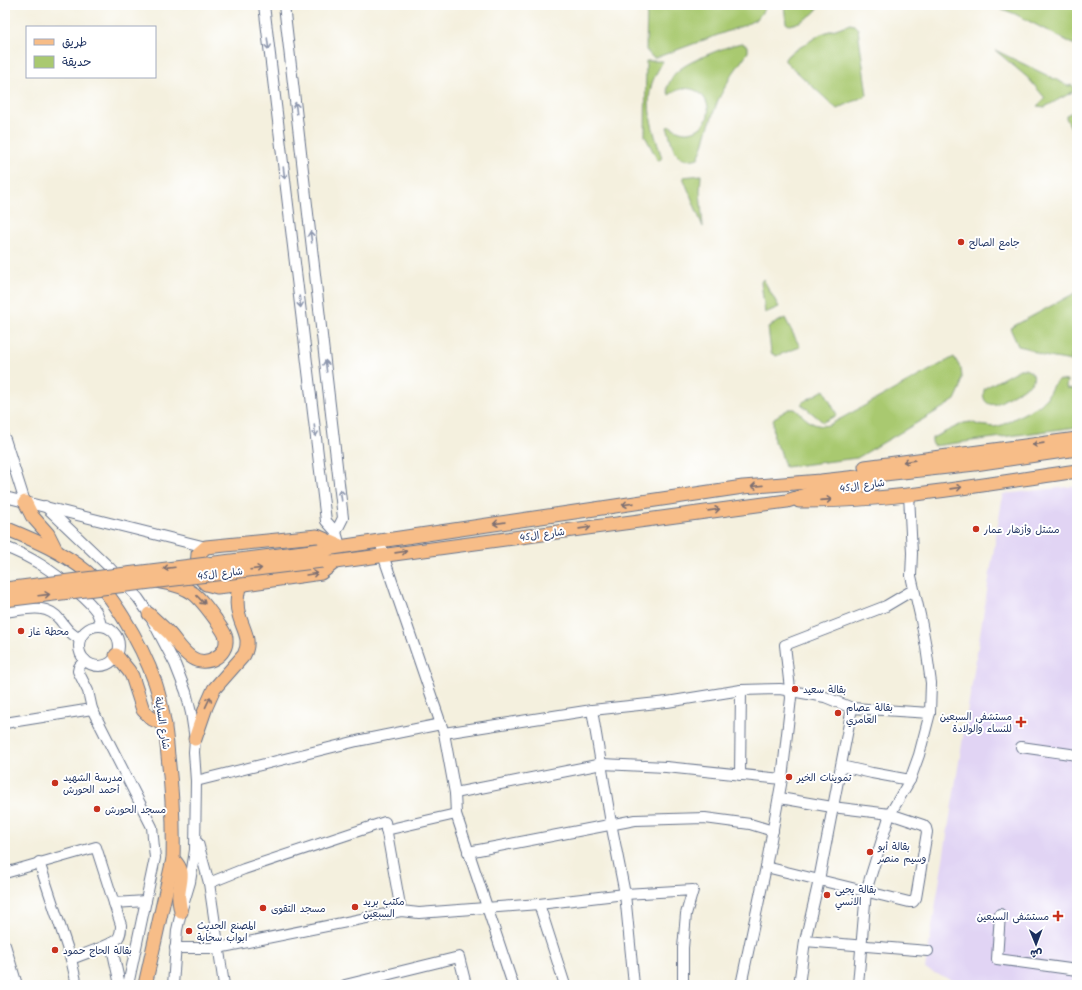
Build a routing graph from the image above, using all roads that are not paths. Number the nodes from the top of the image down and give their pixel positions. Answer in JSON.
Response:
{"nodes":[{"id":1,"x":264,"y":5,"type":"edge"},
{"id":2,"x":284,"y":5,"type":"edge"},
{"id":3,"x":5,"y":439,"type":"edge"},
{"id":4,"x":1077,"y":439,"type":"edge"},
{"id":5,"x":1077,"y":449,"type":"edge"},
{"id":6,"x":1077,"y":456,"type":"edge"},
{"id":7,"x":1077,"y":471,"type":"edge"},
{"id":8,"x":796,"y":482,"type":"junction"},
{"id":9,"x":909,"y":495,"type":"junction"},
{"id":10,"x":5,"y":497,"type":"edge"},
{"id":11,"x":787,"y":501,"type":"junction"},
{"id":12,"x":26,"y":502,"type":"junction"},
{"id":13,"x":45,"y":506,"type":"junction"},
{"id":14,"x":5,"y":528,"type":"edge"},
{"id":15,"x":336,"y":532,"type":"junction"},
{"id":16,"x":381,"y":541,"type":"junction"},
{"id":17,"x":5,"y":546,"type":"edge"},
{"id":18,"x":340,"y":546,"type":"junction"},
{"id":19,"x":206,"y":547,"type":"junction"},
{"id":20,"x":56,"y":550,"type":"junction"},
{"id":21,"x":383,"y":555,"type":"junction"},
{"id":22,"x":325,"y":558,"type":"junction"},
{"id":23,"x":153,"y":581,"type":"junction"},
{"id":24,"x":245,"y":584,"type":"junction"},
{"id":25,"x":5,"y":589,"type":"edge"},
{"id":26,"x":913,"y":590,"type":"junction"},
{"id":27,"x":5,"y":600,"type":"edge"},
{"id":28,"x":5,"y":612,"type":"edge"},
{"id":29,"x":149,"y":614,"type":"junction"},
{"id":30,"x":101,"y":626,"type":"junction"},
{"id":31,"x":80,"y":639,"type":"junction"},
{"id":32,"x":116,"y":655,"type":"junction"},
{"id":33,"x":85,"y":660,"type":"junction"},
{"id":34,"x":741,"y":690,"type":"junction"},
{"id":35,"x":790,"y":690,"type":"junction"},
{"id":36,"x":852,"y":708,"type":"junction"},
{"id":37,"x":92,"y":709,"type":"junction"},
{"id":38,"x":592,"y":710,"type":"junction"},
{"id":39,"x":930,"y":713,"type":"junction"},
{"id":40,"x":5,"y":722,"type":"edge"},
{"id":41,"x":165,"y":725,"type":"junction"},
{"id":42,"x":443,"y":729,"type":"junction"},
{"id":43,"x":195,"y":739,"type":"junction"},
{"id":44,"x":1021,"y":747,"type":"dead end"},
{"id":45,"x":1077,"y":755,"type":"edge"},
{"id":46,"x":602,"y":764,"type":"junction"},
{"id":47,"x":841,"y":766,"type":"junction"},
{"id":48,"x":740,"y":775,"type":"junction"},
{"id":49,"x":782,"y":779,"type":"junction"},
{"id":50,"x":910,"y":780,"type":"junction"},
{"id":51,"x":196,"y":781,"type":"junction"},
{"id":52,"x":455,"y":793,"type":"junction"},
{"id":53,"x":780,"y":798,"type":"junction"},
{"id":54,"x":832,"y":807,"type":"junction"},
{"id":55,"x":456,"y":814,"type":"junction"},
{"id":56,"x":890,"y":814,"type":"junction"},
{"id":57,"x":611,"y":823,"type":"junction"},
{"id":58,"x":386,"y":830,"type":"junction"},
{"id":59,"x":773,"y":831,"type":"junction"},
{"id":60,"x":196,"y":833,"type":"junction"},
{"id":61,"x":468,"y":852,"type":"junction"},
{"id":62,"x":173,"y":859,"type":"junction"},
{"id":63,"x":39,"y":862,"type":"junction"},
{"id":64,"x":766,"y":867,"type":"junction"},
{"id":65,"x":5,"y":873,"type":"edge"},
{"id":66,"x":819,"y":880,"type":"junction"},
{"id":67,"x":209,"y":883,"type":"junction"},
{"id":68,"x":866,"y":891,"type":"junction"},
{"id":69,"x":625,"y":894,"type":"junction"},
{"id":70,"x":146,"y":901,"type":"junction"},
{"id":71,"x":114,"y":903,"type":"junction"},
{"id":72,"x":539,"y":904,"type":"junction"},
{"id":73,"x":487,"y":907,"type":"junction"},
{"id":74,"x":402,"y":911,"type":"junction"},
{"id":75,"x":181,"y":912,"type":"junction"},
{"id":76,"x":1000,"y":914,"type":"dead end"},
{"id":77,"x":805,"y":941,"type":"junction"},
{"id":78,"x":111,"y":944,"type":"junction"},
{"id":79,"x":5,"y":945,"type":"edge"},
{"id":80,"x":862,"y":946,"type":"junction"},
{"id":81,"x":175,"y":948,"type":"junction"},
{"id":82,"x":218,"y":948,"type":"junction"},
{"id":83,"x":928,"y":951,"type":"dead end"},
{"id":84,"x":71,"y":958,"type":"junction"},
{"id":85,"x":8,"y":965,"type":"edge"},
{"id":86,"x":1077,"y":970,"type":"edge"},
{"id":87,"x":17,"y":985,"type":"edge"},
{"id":88,"x":77,"y":985,"type":"edge"},
{"id":89,"x":120,"y":985,"type":"edge"},
{"id":90,"x":128,"y":985,"type":"edge"},
{"id":91,"x":145,"y":985,"type":"edge"},
{"id":92,"x":173,"y":985,"type":"edge"},
{"id":93,"x":224,"y":985,"type":"edge"},
{"id":94,"x":345,"y":985,"type":"edge"},
{"id":95,"x":466,"y":985,"type":"edge"},
{"id":96,"x":513,"y":985,"type":"edge"},
{"id":97,"x":565,"y":985,"type":"edge"},
{"id":98,"x":634,"y":985,"type":"edge"},
{"id":99,"x":683,"y":985,"type":"edge"},
{"id":100,"x":741,"y":985,"type":"edge"},
{"id":101,"x":799,"y":985,"type":"edge"},
{"id":102,"x":858,"y":985,"type":"edge"}],
"edges":[{"from":1,"to":15,"type":"street","one_way":true},
{"from":15,"to":2,"type":"street","one_way":true},
{"from":3,"to":12,"type":"street"},
{"from":4,"to":8,"type":"main road","one_way":true},
{"from":5,"to":8,"type":"main road","name":"شارع ال45"},
{"from":6,"to":11,"type":"main road","name":"شارع ال45"},
{"from":9,"to":7,"type":"main road","one_way":true},
{"from":8,"to":16,"type":"main road","name":"شارع ال45","one_way":true},
{"from":11,"to":9,"type":"main road","one_way":true},
{"from":9,"to":26,"type":"street"},
{"from":10,"to":12,"type":"street"},
{"from":21,"to":11,"type":"main road","name":"شارع ال45","one_way":true},
{"from":12,"to":13,"type":"street"},
{"from":12,"to":20,"type":"main road"},
{"from":13,"to":19,"type":"street"},
{"from":13,"to":29,"type":"street"},
{"from":14,"to":20,"type":"main road","name":"شارع السايلة"},
{"from":15,"to":18,"type":"street"},
{"from":16,"to":18,"type":"main road","name":"شارع ال45"},
{"from":16,"to":21,"type":"street"},
{"from":17,"to":30,"type":"street"},
{"from":18,"to":19,"type":"main road"},
{"from":18,"to":22,"type":"main road","name":"شارع ال45"},
{"from":19,"to":24,"type":"main road"},
{"from":20,"to":41,"type":"main road","name":"شارع السايلة"},
{"from":21,"to":22,"type":"main road","name":"شارع ال45"},
{"from":21,"to":42,"type":"street"},
{"from":23,"to":22,"type":"main road","name":"شارع ال45","one_way":true,"bridge":true},
{"from":24,"to":22,"type":"main road","one_way":true},
{"from":22,"to":25,"type":"main road","name":"شارع ال45","one_way":true,"bridge":true},
{"from":27,"to":23,"type":"main road","name":"شارع ال45","one_way":true,"bridge":true},
{"from":23,"to":29,"type":"main road","one_way":true,"bridge":true},
{"from":43,"to":24,"type":"main road","one_way":true},
{"from":26,"to":35,"type":"street"},
{"from":26,"to":39,"type":"street"},
{"from":28,"to":31,"type":"street"},
{"from":29,"to":43,"type":"street"},
{"from":30,"to":31,"type":"street"},
{"from":30,"to":32,"type":"street"},
{"from":31,"to":33,"type":"street"},
{"from":32,"to":33,"type":"street"},
{"from":32,"to":41,"type":"main road"},
{"from":33,"to":37,"type":"street"},
{"from":34,"to":35,"type":"street"},
{"from":34,"to":38,"type":"street"},
{"from":34,"to":48,"type":"street"},
{"from":35,"to":36,"type":"street"},
{"from":35,"to":49,"type":"street"},
{"from":36,"to":39,"type":"street"},
{"from":36,"to":47,"type":"street"},
{"from":37,"to":40,"type":"street"},
{"from":37,"to":70,"type":"street"},
{"from":38,"to":42,"type":"street"},
{"from":38,"to":46,"type":"street"},
{"from":39,"to":50,"type":"street"},
{"from":41,"to":62,"type":"main road","name":"شارع السايلة"},
{"from":42,"to":51,"type":"street"},
{"from":42,"to":52,"type":"street"},
{"from":43,"to":51,"type":"street"},
{"from":44,"to":45,"type":"street"},
{"from":46,"to":48,"type":"street"},
{"from":46,"to":52,"type":"street"},
{"from":46,"to":57,"type":"street"},
{"from":47,"to":50,"type":"street"},
{"from":47,"to":54,"type":"street"},
{"from":48,"to":49,"type":"street"},
{"from":49,"to":53,"type":"street"},
{"from":50,"to":56,"type":"street"},
{"from":51,"to":60,"type":"street"},
{"from":52,"to":55,"type":"street"},
{"from":53,"to":54,"type":"street"},
{"from":53,"to":59,"type":"street"},
{"from":54,"to":56,"type":"street"},
{"from":54,"to":66,"type":"street"},
{"from":55,"to":58,"type":"street"},
{"from":55,"to":61,"type":"street"},
{"from":56,"to":68,"type":"street"},
{"from":56,"to":68,"type":"street"},
{"from":57,"to":59,"type":"street"},
{"from":57,"to":61,"type":"street"},
{"from":57,"to":69,"type":"street"},
{"from":58,"to":67,"type":"street"},
{"from":58,"to":74,"type":"street"},
{"from":59,"to":64,"type":"street"},
{"from":60,"to":67,"type":"street"},
{"from":60,"to":75,"type":"street"},
{"from":61,"to":73,"type":"street"},
{"from":62,"to":75,"type":"main road"},
{"from":62,"to":91,"type":"main road","name":"شارع السايلة"},
{"from":63,"to":65,"type":"street"},
{"from":63,"to":71,"type":"street"},
{"from":63,"to":84,"type":"street"},
{"from":64,"to":66,"type":"street"},
{"from":64,"to":100,"type":"street"},
{"from":66,"to":68,"type":"street"},
{"from":66,"to":77,"type":"street"},
{"from":67,"to":82,"type":"street"},
{"from":68,"to":80,"type":"street"},
{"from":69,"to":72,"type":"street"},
{"from":69,"to":98,"type":"street"},
{"from":69,"to":99,"type":"street"},
{"from":70,"to":71,"type":"street"},
{"from":70,"to":90,"type":"street"},
{"from":71,"to":78,"type":"street"},
{"from":72,"to":73,"type":"street"},
{"from":72,"to":97,"type":"street"},
{"from":73,"to":74,"type":"street"},
{"from":73,"to":96,"type":"street"},
{"from":74,"to":82,"type":"street"},
{"from":75,"to":81,"type":"street"},
{"from":76,"to":86,"type":"street"},
{"from":77,"to":80,"type":"street"},
{"from":77,"to":101,"type":"street"},
{"from":78,"to":84,"type":"street"},
{"from":78,"to":89,"type":"street"},
{"from":79,"to":85,"type":"street"},
{"from":80,"to":83,"type":"street"},
{"from":80,"to":102,"type":"street"},
{"from":81,"to":82,"type":"street"},
{"from":81,"to":92,"type":"street"},
{"from":82,"to":93,"type":"street"},
{"from":84,"to":88,"type":"street"},
{"from":85,"to":87,"type":"street"},
{"from":94,"to":95,"type":"street"}]}
